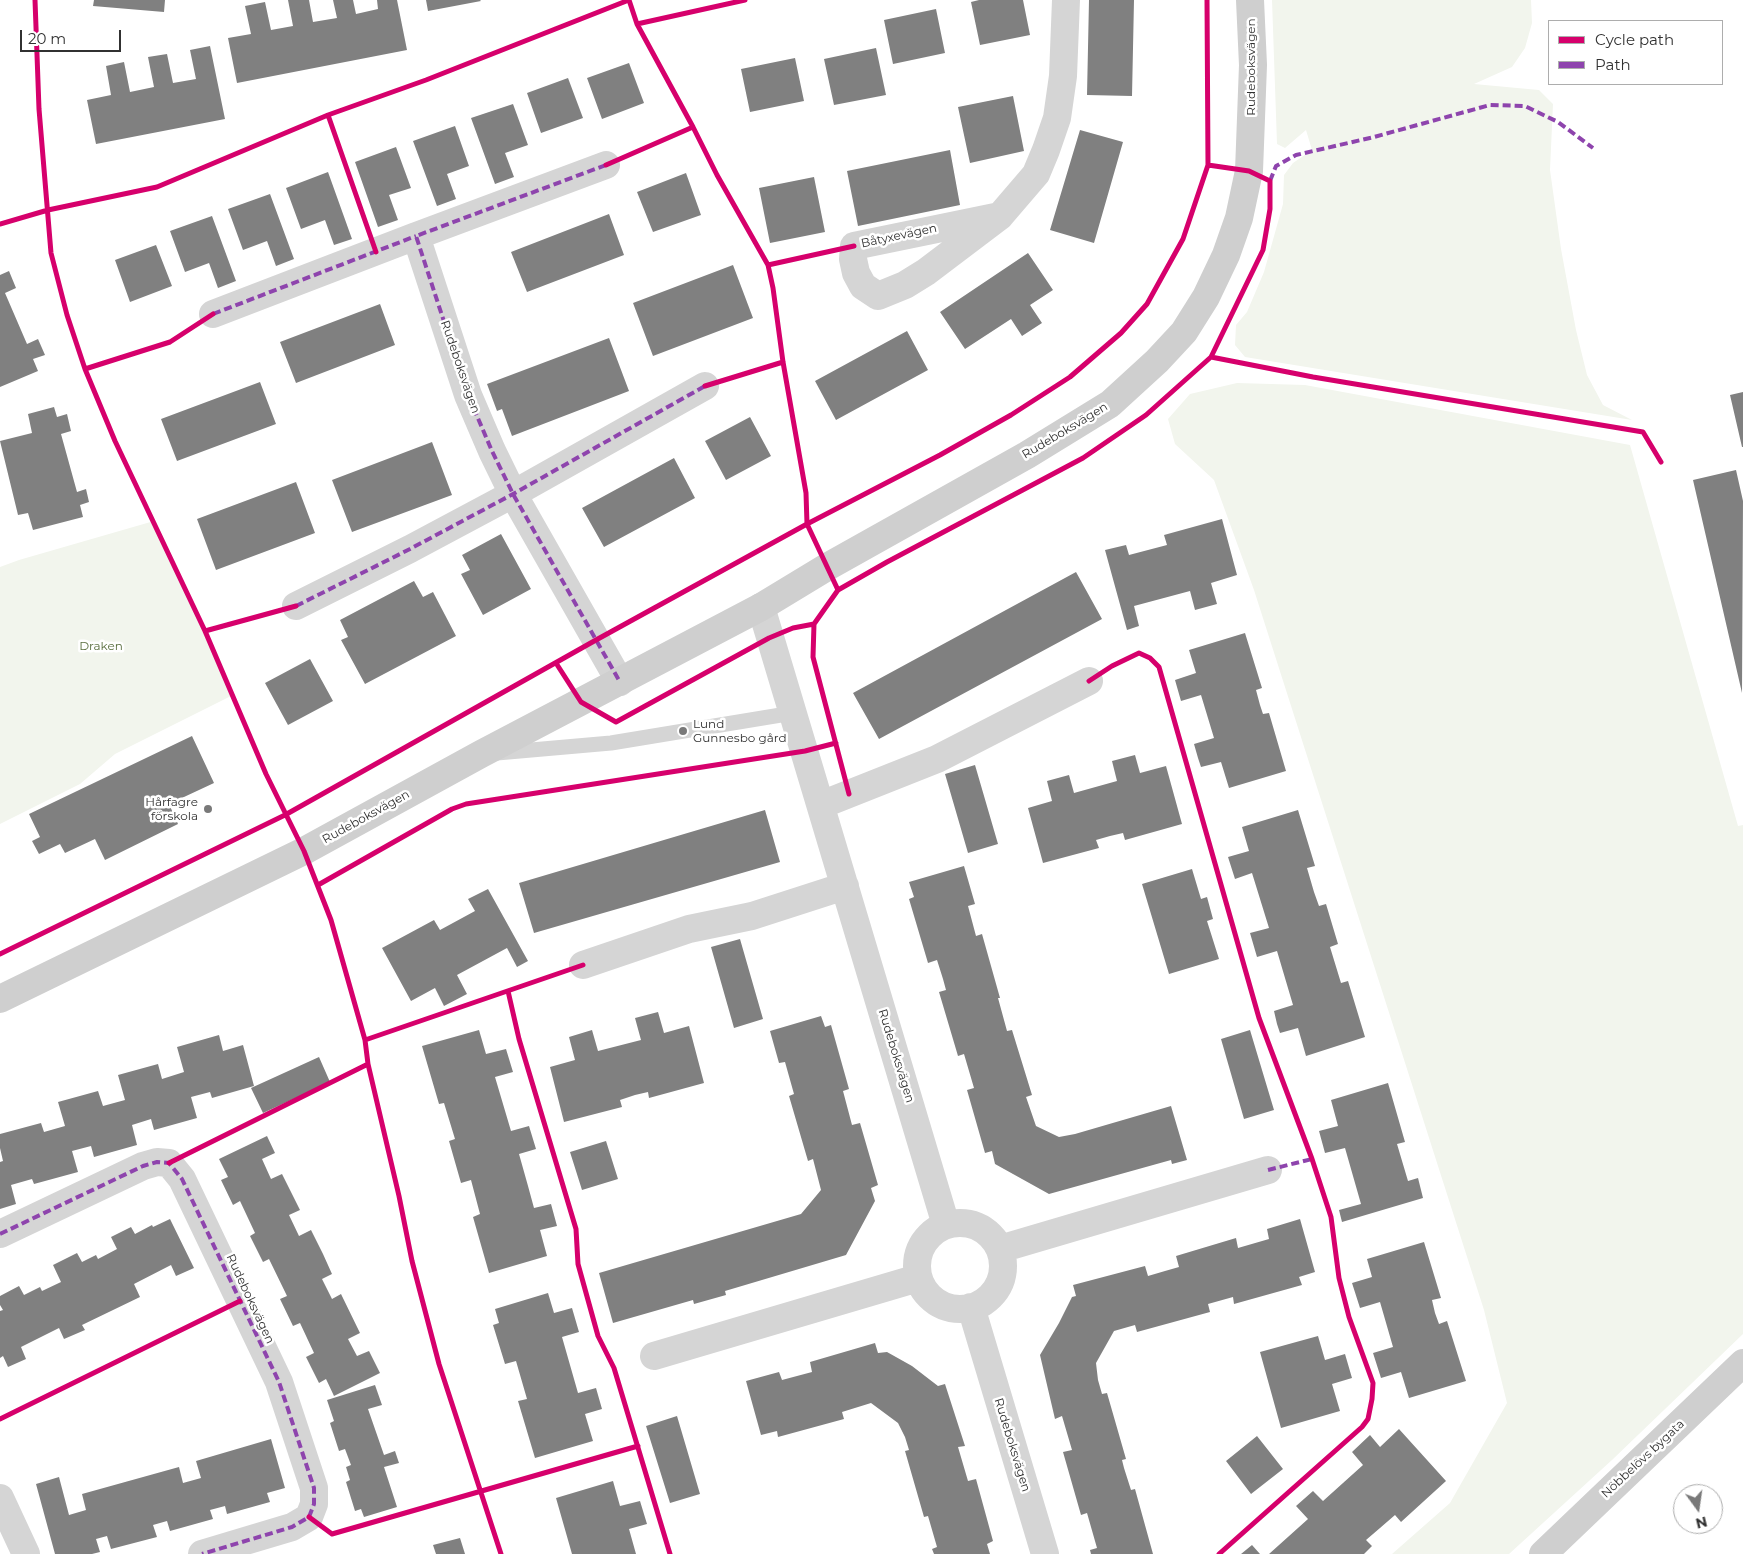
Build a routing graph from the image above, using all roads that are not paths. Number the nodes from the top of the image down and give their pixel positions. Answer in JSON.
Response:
{"nodes":[{"id":1,"x":1066,"y":0,"type":"edge"},
{"id":2,"x":1250,"y":0,"type":"edge"},
{"id":3,"x":606,"y":165,"type":"dead end"},
{"id":4,"x":1000,"y":216,"type":"junction"},
{"id":5,"x":416,"y":236,"type":"junction"},
{"id":6,"x":213,"y":314,"type":"dead end"},
{"id":7,"x":705,"y":386,"type":"dead end"},
{"id":8,"x":513,"y":494,"type":"junction"},
{"id":9,"x":296,"y":606,"type":"dead end"},
{"id":10,"x":760,"y":607,"type":"junction"},
{"id":11,"x":1089,"y":681,"type":"dead end"},
{"id":12,"x":620,"y":682,"type":"junction"},
{"id":13,"x":793,"y":713,"type":"junction"},
{"id":14,"x":481,"y":754,"type":"junction"},
{"id":15,"x":821,"y":804,"type":"junction"},
{"id":16,"x":846,"y":886,"type":"junction"},
{"id":17,"x":583,"y":965,"type":"dead end"},
{"id":18,"x":0,"y":999,"type":"edge"},
{"id":19,"x":1268,"y":1170,"type":"dead end"},
{"id":20,"x":946,"y":1225,"type":"junction"},
{"id":21,"x":0,"y":1234,"type":"edge"},
{"id":22,"x":1000,"y":1249,"type":"junction"},
{"id":23,"x":918,"y":1278,"type":"junction"},
{"id":24,"x":971,"y":1307,"type":"junction"},
{"id":25,"x":654,"y":1356,"type":"dead end"},
{"id":26,"x":1743,"y":1363,"type":"edge"},
{"id":27,"x":0,"y":1498,"type":"edge"},
{"id":28,"x":26,"y":1554,"type":"edge"},
{"id":29,"x":202,"y":1554,"type":"edge"},
{"id":30,"x":1045,"y":1554,"type":"edge"},
{"id":31,"x":1542,"y":1554,"type":"edge"}],
"edges":[{"from":1,"to":4,"type":"street","name":"Båtyxevägen"},
{"from":2,"to":10,"type":"street","name":"Rudeboksvägen"},
{"from":3,"to":5,"type":"street"},
{"from":4,"to":4,"type":"street","name":"Båtyxevägen"},
{"from":5,"to":6,"type":"street"},
{"from":5,"to":8,"type":"street","name":"Rudeboksvägen"},
{"from":7,"to":8,"type":"street"},
{"from":8,"to":9,"type":"street"},
{"from":8,"to":12,"type":"street","name":"Rudeboksvägen"},
{"from":10,"to":12,"type":"street","name":"Rudeboksvägen"},
{"from":10,"to":13,"type":"street","name":"Rudeboksvägen"},
{"from":11,"to":15,"type":"street"},
{"from":12,"to":14,"type":"street","name":"Rudeboksvägen"},
{"from":13,"to":14,"type":"lane"},
{"from":13,"to":15,"type":"street","name":"Rudeboksvägen"},
{"from":14,"to":18,"type":"street","name":"Rudeboksvägen"},
{"from":15,"to":16,"type":"street","name":"Rudeboksvägen"},
{"from":16,"to":17,"type":"street"},
{"from":16,"to":20,"type":"street","name":"Rudeboksvägen"},
{"from":19,"to":22,"type":"street"},
{"from":20,"to":22,"type":"street"},
{"from":20,"to":23,"type":"street"},
{"from":21,"to":29,"type":"street","name":"Rudeboksvägen"},
{"from":22,"to":24,"type":"street"},
{"from":23,"to":24,"type":"street"},
{"from":23,"to":25,"type":"street"},
{"from":24,"to":30,"type":"street","name":"Rudeboksvägen"},
{"from":26,"to":31,"type":"street","name":"Nöbbelövs bygata"},
{"from":27,"to":28,"type":"street"}]}
